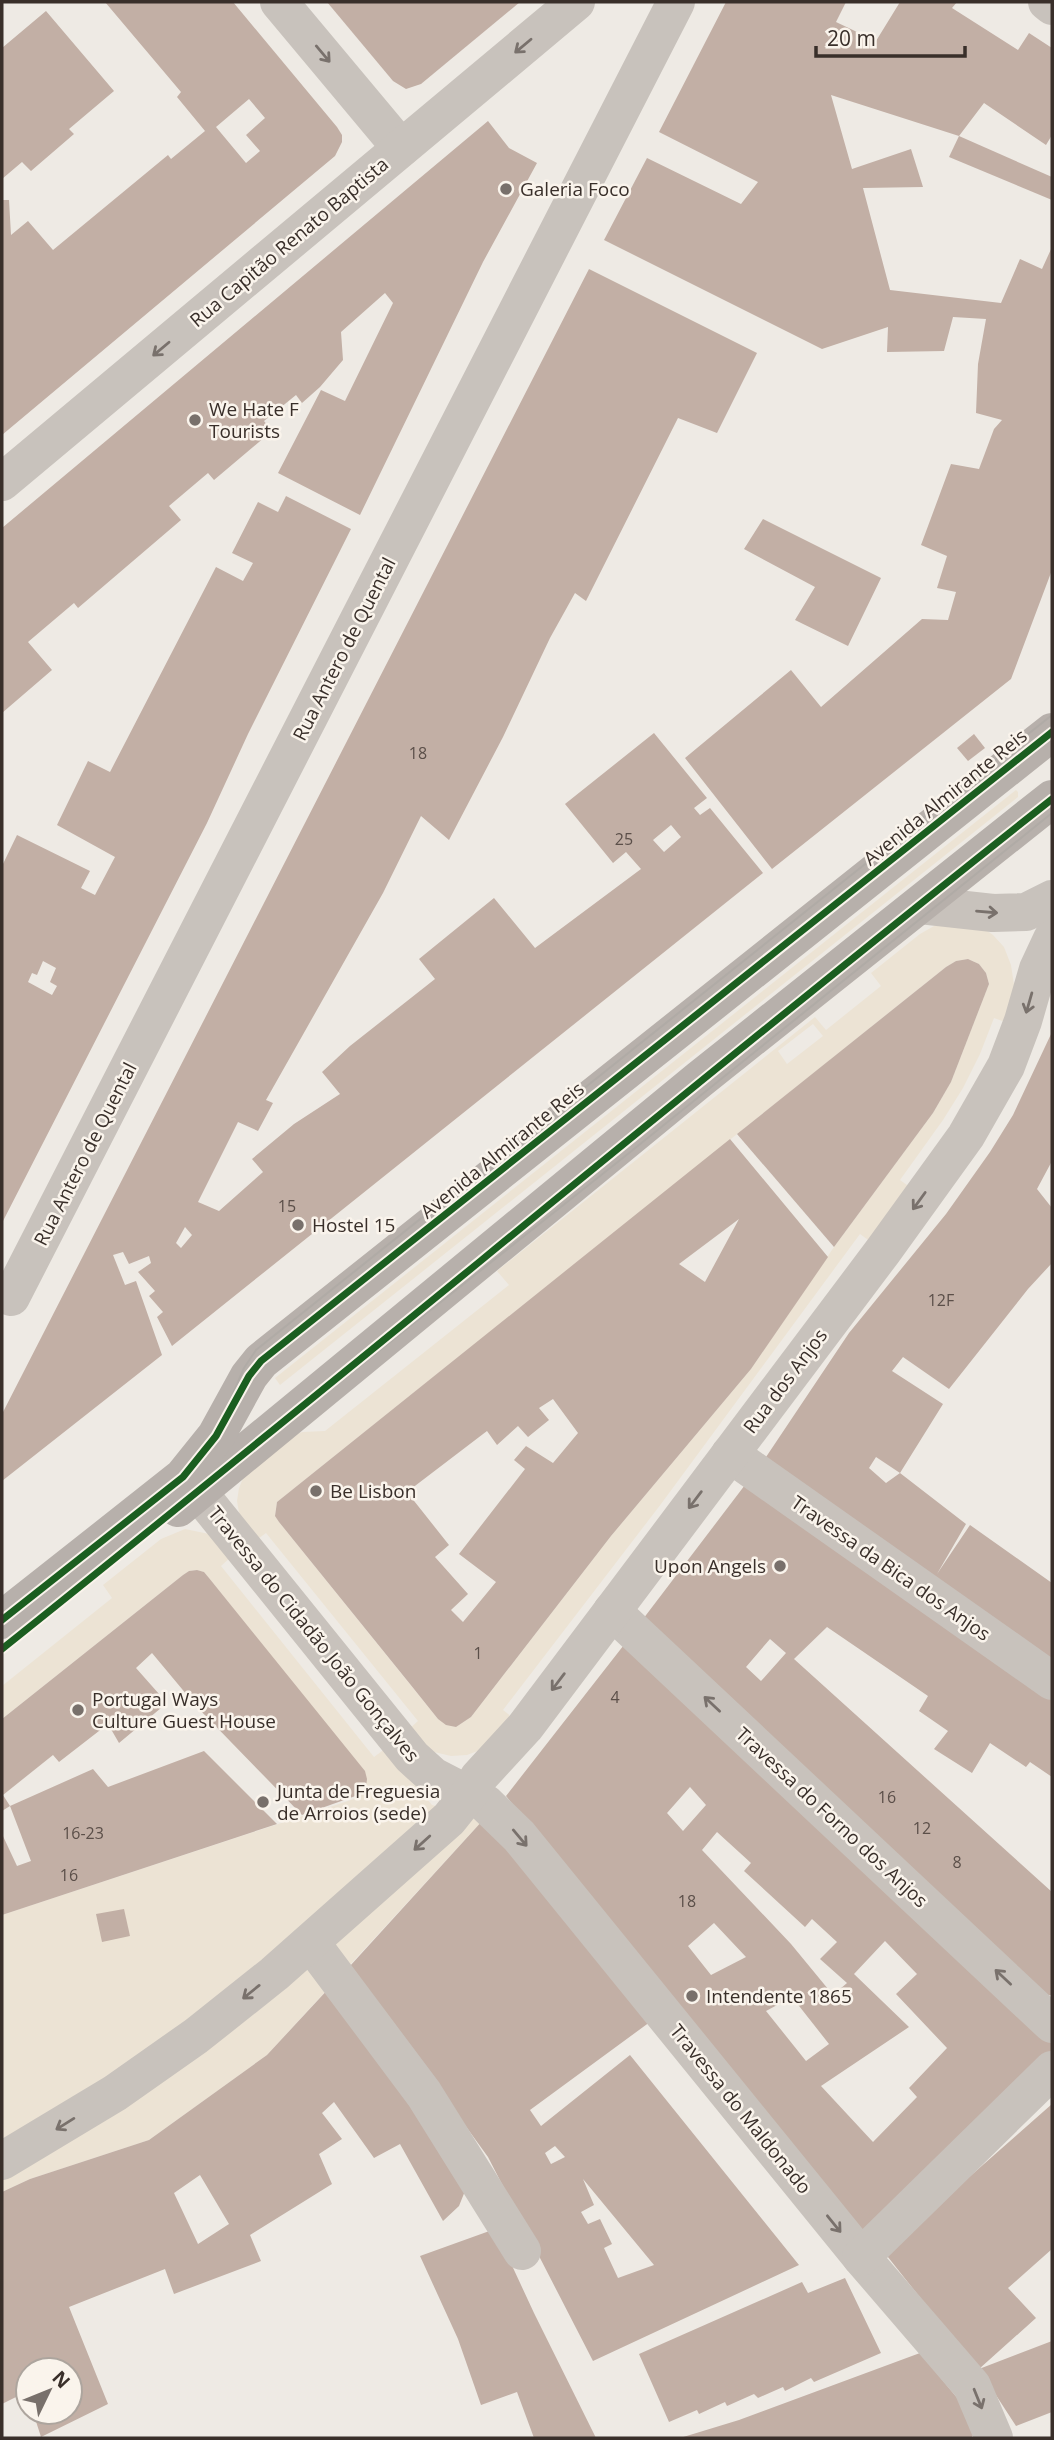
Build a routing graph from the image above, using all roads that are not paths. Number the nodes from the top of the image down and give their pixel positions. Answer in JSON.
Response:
{"nodes":[{"id":1,"x":279,"y":2,"type":"edge"},
{"id":2,"x":576,"y":2,"type":"edge"},
{"id":3,"x":676,"y":2,"type":"edge"},
{"id":4,"x":1047,"y":2,"type":"edge"},
{"id":5,"x":1052,"y":6,"type":"edge"},
{"id":6,"x":401,"y":148,"type":"junction"},
{"id":7,"x":2,"y":482,"type":"edge"},
{"id":8,"x":1052,"y":732,"type":"edge"},
{"id":9,"x":1052,"y":799,"type":"edge"},
{"id":10,"x":919,"y":905,"type":"junction"},
{"id":11,"x":1039,"y":906,"type":"edge"},
{"id":12,"x":1052,"y":939,"type":"edge"},
{"id":13,"x":11,"y":1297,"type":"dead end"},
{"id":14,"x":730,"y":1454,"type":"junction"},
{"id":15,"x":198,"y":1492,"type":"junction"},
{"id":16,"x":612,"y":1611,"type":"junction"},
{"id":17,"x":2,"y":1620,"type":"edge"},
{"id":18,"x":2,"y":1649,"type":"edge"},
{"id":19,"x":1052,"y":1681,"type":"edge"},
{"id":20,"x":469,"y":1794,"type":"junction"},
{"id":21,"x":311,"y":1943,"type":"junction"},
{"id":22,"x":1052,"y":2024,"type":"edge"},
{"id":23,"x":1052,"y":2070,"type":"edge"},
{"id":24,"x":2,"y":2161,"type":"edge"},
{"id":25,"x":522,"y":2251,"type":"dead end"},
{"id":26,"x":861,"y":2257,"type":"junction"},
{"id":27,"x":994,"y":2438,"type":"edge"}],
"edges":[{"from":1,"to":6,"type":"street","one_way":true},
{"from":2,"to":6,"type":"street","name":"Rua Capitão Renato Baptista","one_way":true},
{"from":3,"to":13,"type":"street","name":"Rua Antero de Quental"},
{"from":4,"to":5,"type":"street"},
{"from":6,"to":7,"type":"street","name":"Rua Capitão Renato Baptista","one_way":true},
{"from":8,"to":17,"type":"main road","name":"Avenida Almirante Reis"},
{"from":9,"to":10,"type":"main road"},
{"from":10,"to":11,"type":"street","one_way":true},
{"from":10,"to":15,"type":"main road"},
{"from":11,"to":12,"type":"street"},
{"from":12,"to":14,"type":"street","name":"Rua dos Anjos","one_way":true},
{"from":14,"to":16,"type":"street","name":"Rua dos Anjos","one_way":true},
{"from":14,"to":19,"type":"street","name":"Travessa da Bica dos Anjos"},
{"from":15,"to":18,"type":"main road"},
{"from":15,"to":20,"type":"street","name":"Travessa do Cidadão João Gonçalves"},
{"from":16,"to":20,"type":"street","name":"Rua dos Anjos","one_way":true},
{"from":22,"to":16,"type":"street","name":"Travessa do Forno dos Anjos","one_way":true},
{"from":20,"to":21,"type":"street","name":"Rua dos Anjos","one_way":true},
{"from":20,"to":26,"type":"street","name":"Travessa do Maldonado","one_way":true},
{"from":21,"to":24,"type":"street","name":"Rua dos Anjos","one_way":true},
{"from":21,"to":25,"type":"street"},
{"from":23,"to":26,"type":"street"},
{"from":26,"to":27,"type":"street","name":"Travessa do Maldonado","one_way":true}]}
